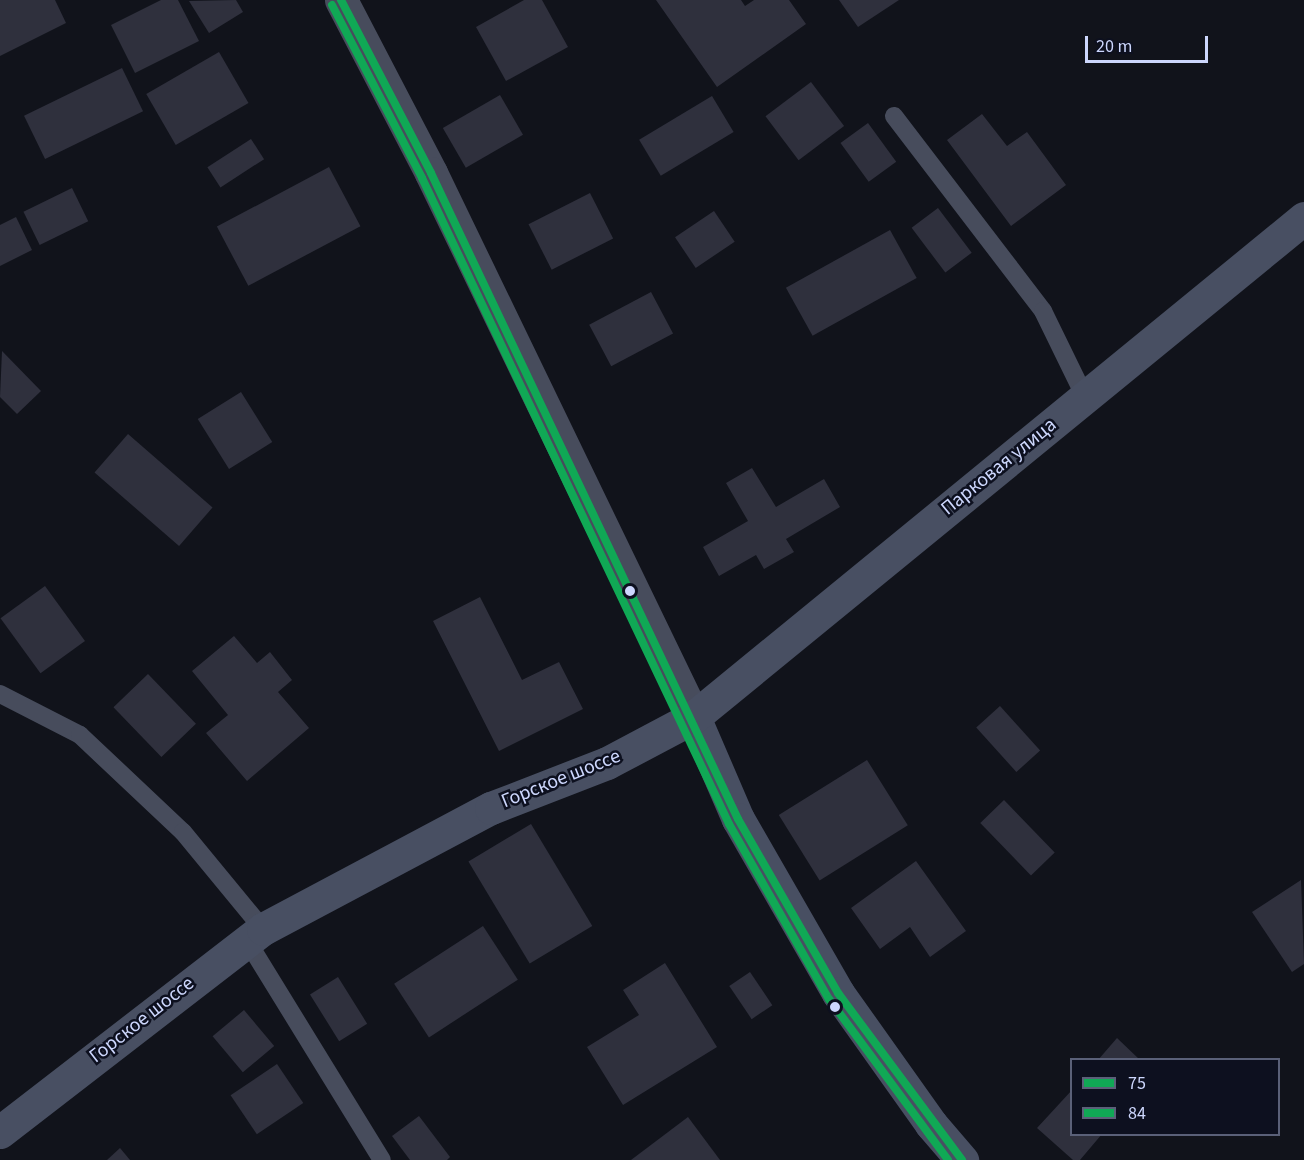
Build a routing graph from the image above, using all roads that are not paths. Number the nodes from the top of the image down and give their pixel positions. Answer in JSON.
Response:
{"nodes":[{"id":1,"x":341,"y":0,"type":"edge"},
{"id":2,"x":894,"y":116,"type":"dead end"},
{"id":3,"x":1304,"y":218,"type":"edge"},
{"id":4,"x":1085,"y":397,"type":"junction"},
{"id":5,"x":0,"y":694,"type":"edge"},
{"id":6,"x":694,"y":717,"type":"junction"},
{"id":7,"x":254,"y":934,"type":"junction"},
{"id":8,"x":0,"y":1132,"type":"edge"},
{"id":9,"x":382,"y":1160,"type":"edge"},
{"id":10,"x":962,"y":1160,"type":"edge"}],
"edges":[{"from":1,"to":6,"type":"street"},
{"from":2,"to":4,"type":"lane"},
{"from":3,"to":4,"type":"main road","name":"Парковая улица"},
{"from":4,"to":6,"type":"main road","name":"Парковая улица"},
{"from":5,"to":7,"type":"lane"},
{"from":6,"to":7,"type":"main road","name":"Горское шоссе"},
{"from":6,"to":10,"type":"main road"},
{"from":7,"to":8,"type":"main road","name":"Горское шоссе"},
{"from":7,"to":9,"type":"lane"}]}
